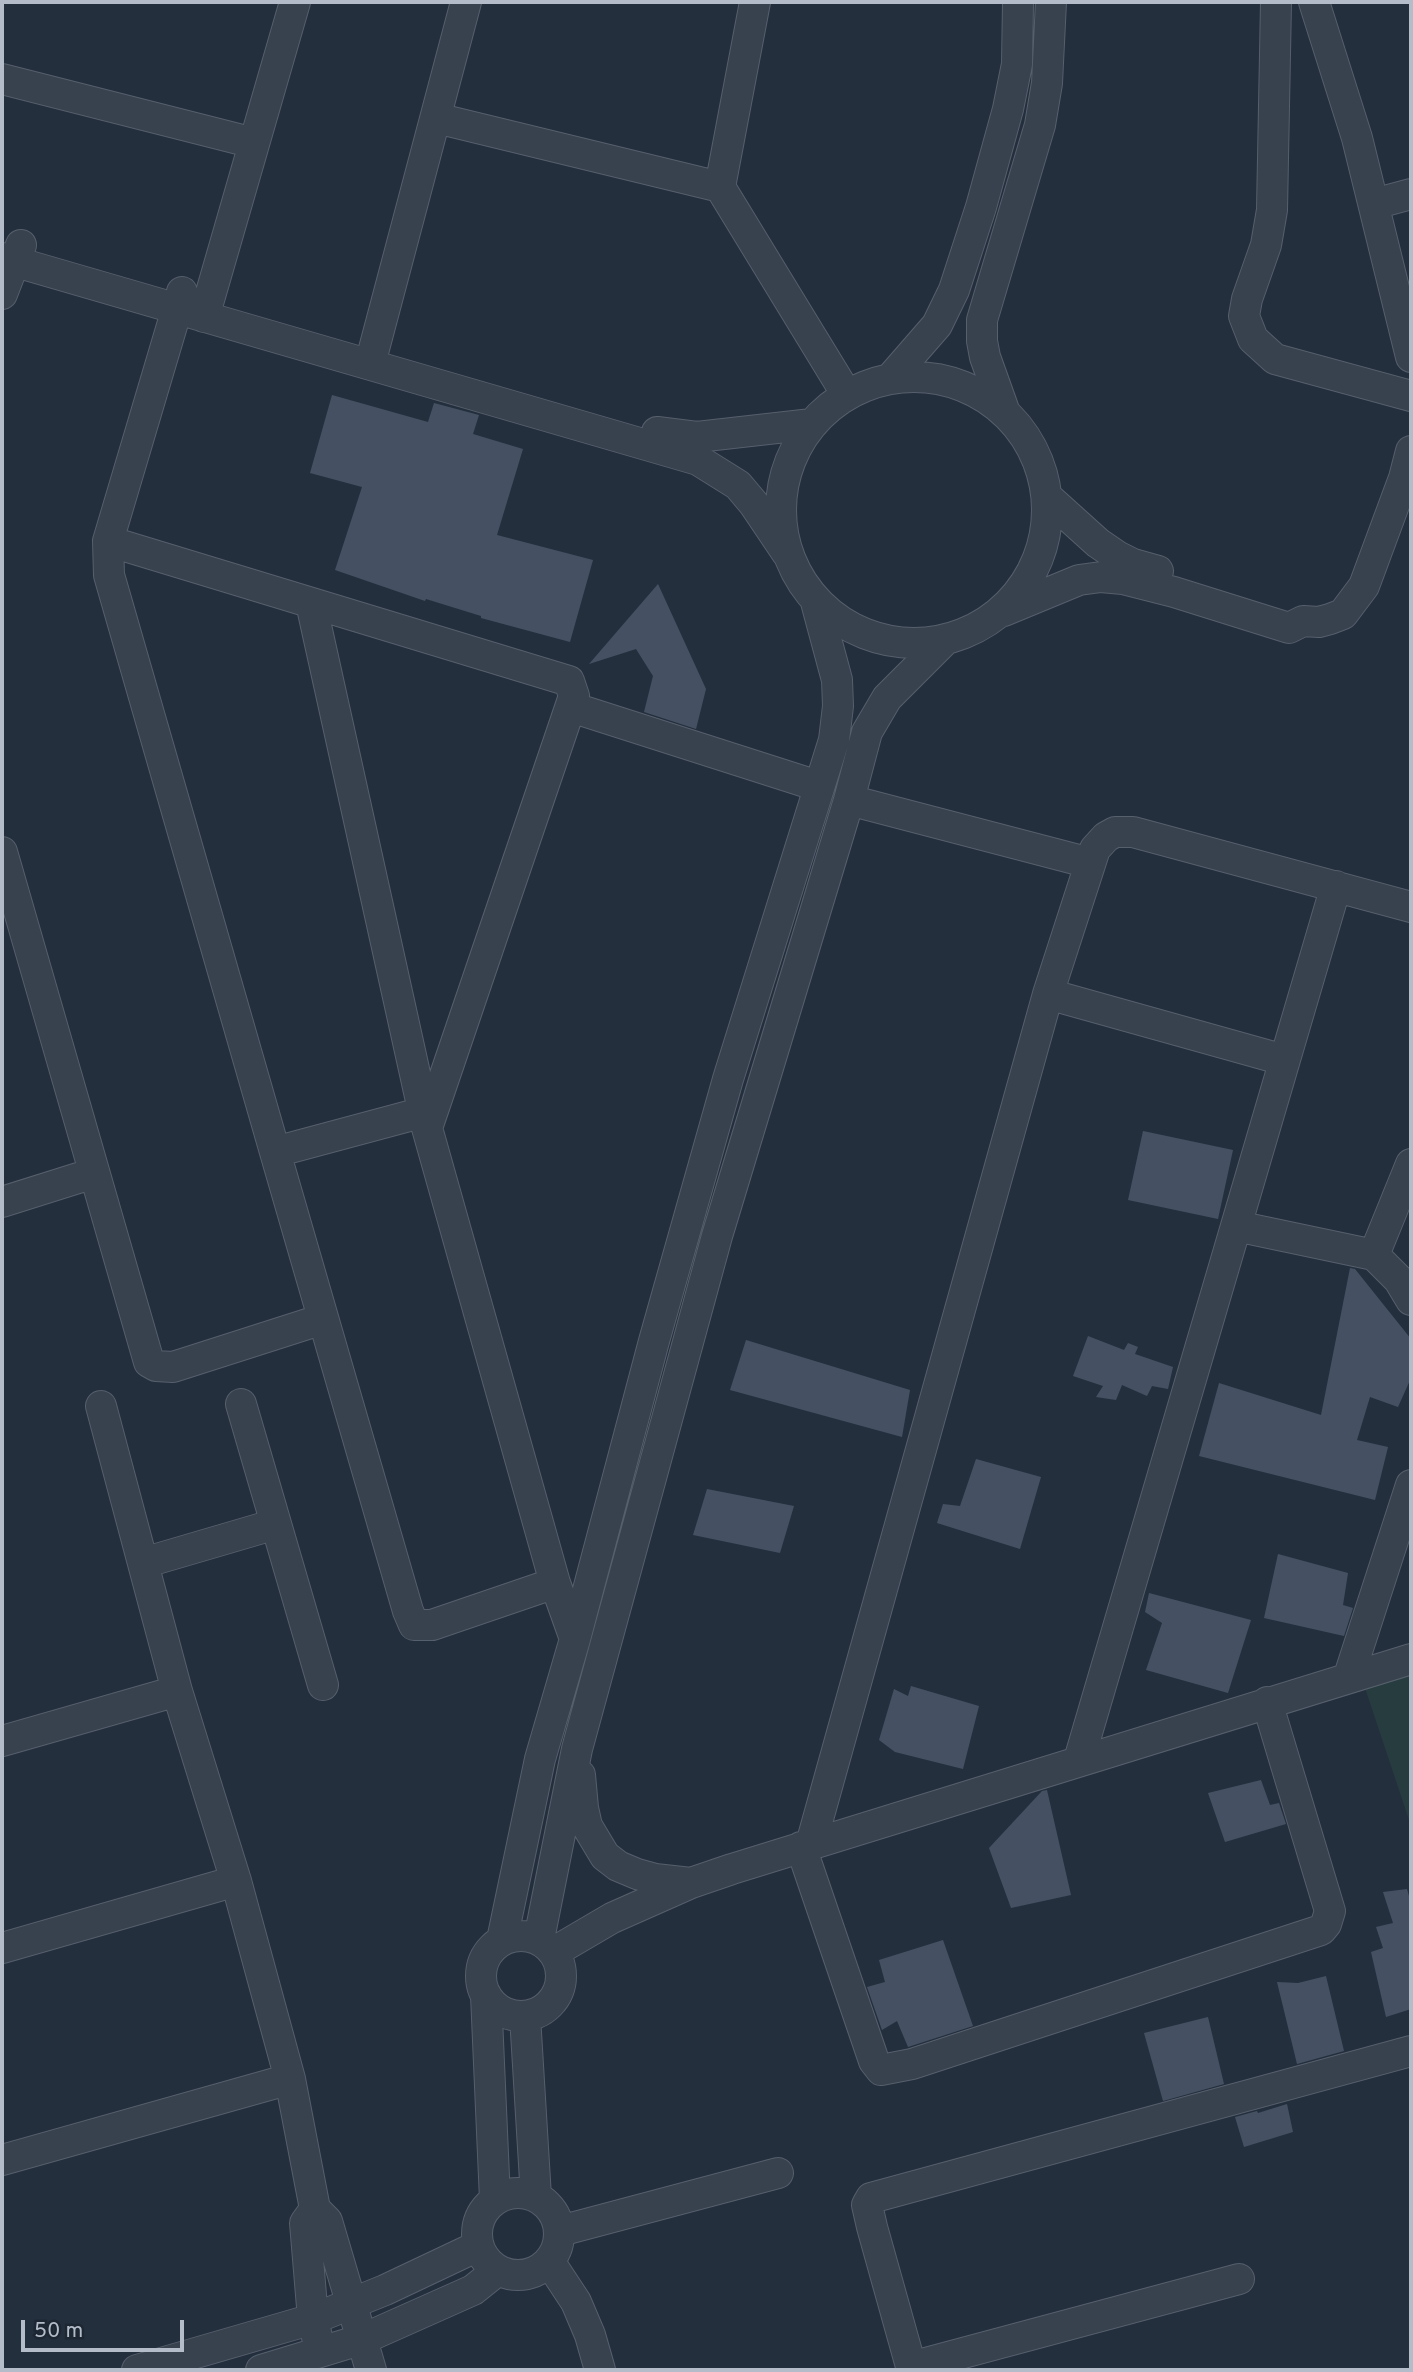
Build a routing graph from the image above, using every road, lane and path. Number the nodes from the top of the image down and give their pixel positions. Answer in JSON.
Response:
{"nodes":[{"id":1,"x":295,"y":2,"type":"edge"},
{"id":2,"x":466,"y":2,"type":"edge"},
{"id":3,"x":755,"y":2,"type":"edge"},
{"id":4,"x":1018,"y":2,"type":"edge"},
{"id":5,"x":1051,"y":2,"type":"edge"},
{"id":6,"x":1276,"y":2,"type":"edge"},
{"id":7,"x":1314,"y":2,"type":"edge"},
{"id":8,"x":2,"y":79,"type":"edge"},
{"id":9,"x":436,"y":118,"type":"junction"},
{"id":10,"x":254,"y":143,"type":"junction"},
{"id":11,"x":720,"y":187,"type":"junction"},
{"id":12,"x":1411,"y":194,"type":"edge"},
{"id":13,"x":1374,"y":204,"type":"junction"},
{"id":14,"x":9,"y":251,"type":"edge"},
{"id":15,"x":2,"y":294,"type":"edge"},
{"id":16,"x":193,"y":304,"type":"junction"},
{"id":17,"x":372,"y":356,"type":"junction"},
{"id":18,"x":1411,"y":357,"type":"edge"},
{"id":19,"x":890,"y":379,"type":"junction"},
{"id":20,"x":847,"y":395,"type":"junction"},
{"id":21,"x":1411,"y":396,"type":"edge"},
{"id":22,"x":1005,"y":413,"type":"junction"},
{"id":23,"x":812,"y":424,"type":"junction"},
{"id":24,"x":1411,"y":451,"type":"edge"},
{"id":25,"x":1047,"y":496,"type":"junction"},
{"id":26,"x":108,"y":541,"type":"junction"},
{"id":27,"x":787,"y":553,"type":"junction"},
{"id":28,"x":816,"y":602,"type":"junction"},
{"id":29,"x":311,"y":603,"type":"junction"},
{"id":30,"x":1001,"y":612,"type":"junction"},
{"id":31,"x":1303,"y":621,"type":"junction"},
{"id":32,"x":945,"y":640,"type":"junction"},
{"id":33,"x":570,"y":707,"type":"junction"},
{"id":34,"x":818,"y":786,"type":"junction"},
{"id":35,"x":849,"y":800,"type":"junction"},
{"id":36,"x":2,"y":852,"type":"edge"},
{"id":37,"x":1090,"y":863,"type":"junction"},
{"id":38,"x":1336,"y":886,"type":"junction"},
{"id":39,"x":1411,"y":907,"type":"edge"},
{"id":40,"x":1048,"y":994,"type":"junction"},
{"id":41,"x":1284,"y":1060,"type":"junction"},
{"id":42,"x":425,"y":1120,"type":"junction"},
{"id":43,"x":275,"y":1152,"type":"junction"},
{"id":44,"x":1411,"y":1164,"type":"edge"},
{"id":45,"x":94,"y":1173,"type":"junction"},
{"id":46,"x":2,"y":1202,"type":"edge"},
{"id":47,"x":1236,"y":1226,"type":"junction"},
{"id":48,"x":1374,"y":1255,"type":"junction"},
{"id":49,"x":1411,"y":1300,"type":"edge"},
{"id":50,"x":323,"y":1319,"type":"junction"},
{"id":51,"x":241,"y":1404,"type":"dead end"},
{"id":52,"x":100,"y":1406,"type":"dead end"},
{"id":53,"x":1410,"y":1498,"type":"edge"},
{"id":54,"x":276,"y":1524,"type":"junction"},
{"id":55,"x":143,"y":1563,"type":"junction"},
{"id":56,"x":555,"y":1583,"type":"junction"},
{"id":57,"x":576,"y":1639,"type":"junction"},
{"id":58,"x":1411,"y":1658,"type":"edge"},
{"id":59,"x":1349,"y":1676,"type":"junction"},
{"id":60,"x":323,"y":1685,"type":"dead end"},
{"id":61,"x":177,"y":1690,"type":"junction"},
{"id":62,"x":1267,"y":1702,"type":"junction"},
{"id":63,"x":2,"y":1741,"type":"edge"},
{"id":64,"x":575,"y":1758,"type":"junction"},
{"id":65,"x":540,"y":1759,"type":"junction"},
{"id":66,"x":1079,"y":1760,"type":"junction"},
{"id":67,"x":806,"y":1845,"type":"junction"},
{"id":68,"x":236,"y":1881,"type":"junction"},
{"id":69,"x":691,"y":1883,"type":"junction"},
{"id":70,"x":502,"y":1940,"type":"junction"},
{"id":71,"x":546,"y":1946,"type":"junction"},
{"id":72,"x":2,"y":1948,"type":"edge"},
{"id":73,"x":486,"y":1995,"type":"junction"},
{"id":74,"x":525,"y":2016,"type":"junction"},
{"id":75,"x":1411,"y":2051,"type":"edge"},
{"id":76,"x":290,"y":2079,"type":"junction"},
{"id":77,"x":2,"y":2160,"type":"edge"},
{"id":78,"x":778,"y":2173,"type":"dead end"},
{"id":79,"x":536,"y":2197,"type":"junction"},
{"id":80,"x":495,"y":2200,"type":"junction"},
{"id":81,"x":315,"y":2209,"type":"junction"},
{"id":82,"x":560,"y":2231,"type":"junction"},
{"id":83,"x":478,"y":2246,"type":"junction"},
{"id":84,"x":549,"y":2261,"type":"junction"},
{"id":85,"x":498,"y":2270,"type":"junction"},
{"id":86,"x":1239,"y":2279,"type":"dead end"},
{"id":87,"x":351,"y":2303,"type":"junction"},
{"id":88,"x":313,"y":2319,"type":"junction"},
{"id":89,"x":363,"y":2339,"type":"junction"},
{"id":90,"x":323,"y":2362,"type":"edge"},
{"id":91,"x":911,"y":2369,"type":"edge"},
{"id":92,"x":137,"y":2370,"type":"edge"},
{"id":93,"x":261,"y":2370,"type":"edge"},
{"id":94,"x":371,"y":2370,"type":"edge"},
{"id":95,"x":600,"y":2370,"type":"edge"}],
"edges":[{"from":1,"to":10,"type":"street"},
{"from":2,"to":9,"type":"street"},
{"from":3,"to":11,"type":"street"},
{"from":4,"to":19,"type":"street"},
{"from":5,"to":22,"type":"street"},
{"from":6,"to":21,"type":"street"},
{"from":7,"to":13,"type":"street"},
{"from":8,"to":10,"type":"street"},
{"from":9,"to":11,"type":"street"},
{"from":9,"to":17,"type":"street"},
{"from":10,"to":16,"type":"street"},
{"from":11,"to":20,"type":"street"},
{"from":12,"to":13,"type":"street"},
{"from":13,"to":18,"type":"street"},
{"from":14,"to":15,"type":"street"},
{"from":14,"to":16,"type":"street"},
{"from":16,"to":17,"type":"street"},
{"from":16,"to":26,"type":"street"},
{"from":17,"to":23,"type":"street"},
{"from":17,"to":27,"type":"street"},
{"from":19,"to":20,"type":"street"},
{"from":19,"to":22,"type":"street"},
{"from":20,"to":23,"type":"street"},
{"from":22,"to":25,"type":"street"},
{"from":23,"to":27,"type":"street"},
{"from":24,"to":31,"type":"street"},
{"from":25,"to":30,"type":"street"},
{"from":25,"to":31,"type":"street"},
{"from":26,"to":29,"type":"street"},
{"from":26,"to":43,"type":"street"},
{"from":27,"to":28,"type":"street"},
{"from":28,"to":32,"type":"street"},
{"from":28,"to":34,"type":"street"},
{"from":29,"to":33,"type":"street"},
{"from":29,"to":42,"type":"street"},
{"from":30,"to":31,"type":"street"},
{"from":30,"to":32,"type":"street"},
{"from":32,"to":35,"type":"street"},
{"from":33,"to":34,"type":"street"},
{"from":33,"to":42,"type":"street"},
{"from":34,"to":57,"type":"street"},
{"from":35,"to":37,"type":"street"},
{"from":35,"to":64,"type":"street"},
{"from":36,"to":45,"type":"street"},
{"from":37,"to":38,"type":"street"},
{"from":37,"to":40,"type":"street"},
{"from":38,"to":39,"type":"street"},
{"from":38,"to":41,"type":"street"},
{"from":40,"to":41,"type":"street"},
{"from":40,"to":67,"type":"street"},
{"from":41,"to":47,"type":"street"},
{"from":42,"to":43,"type":"street"},
{"from":42,"to":56,"type":"street"},
{"from":43,"to":50,"type":"street"},
{"from":44,"to":48,"type":"street"},
{"from":45,"to":46,"type":"street"},
{"from":45,"to":50,"type":"street"},
{"from":47,"to":48,"type":"street"},
{"from":47,"to":66,"type":"street"},
{"from":48,"to":49,"type":"street"},
{"from":50,"to":56,"type":"street"},
{"from":51,"to":54,"type":"street"},
{"from":52,"to":55,"type":"street"},
{"from":53,"to":59,"type":"street"},
{"from":54,"to":55,"type":"street"},
{"from":54,"to":60,"type":"street"},
{"from":55,"to":61,"type":"street"},
{"from":56,"to":57,"type":"street"},
{"from":57,"to":65,"type":"street"},
{"from":58,"to":59,"type":"street"},
{"from":59,"to":62,"type":"street"},
{"from":61,"to":63,"type":"street"},
{"from":61,"to":68,"type":"street"},
{"from":62,"to":66,"type":"street"},
{"from":62,"to":67,"type":"street"},
{"from":64,"to":65,"type":"street"},
{"from":64,"to":69,"type":"street"},
{"from":64,"to":71,"type":"street"},
{"from":65,"to":70,"type":"street"},
{"from":66,"to":67,"type":"street"},
{"from":67,"to":69,"type":"street"},
{"from":68,"to":72,"type":"street"},
{"from":68,"to":76,"type":"street"},
{"from":69,"to":71,"type":"street"},
{"from":70,"to":71,"type":"street"},
{"from":70,"to":73,"type":"street"},
{"from":71,"to":74,"type":"street"},
{"from":73,"to":74,"type":"street"},
{"from":73,"to":80,"type":"street"},
{"from":74,"to":79,"type":"street"},
{"from":75,"to":91,"type":"street"},
{"from":76,"to":77,"type":"street"},
{"from":76,"to":81,"type":"street"},
{"from":78,"to":82,"type":"street"},
{"from":79,"to":80,"type":"street"},
{"from":79,"to":82,"type":"street"},
{"from":80,"to":83,"type":"street"},
{"from":81,"to":87,"type":"street"},
{"from":81,"to":88,"type":"street"},
{"from":82,"to":84,"type":"street"},
{"from":83,"to":85,"type":"street"},
{"from":83,"to":87,"type":"street"},
{"from":84,"to":85,"type":"street"},
{"from":84,"to":95,"type":"street"},
{"from":85,"to":89,"type":"street"},
{"from":86,"to":91,"type":"street"},
{"from":87,"to":88,"type":"street"},
{"from":87,"to":89,"type":"street"},
{"from":88,"to":90,"type":"street"},
{"from":88,"to":92,"type":"street"},
{"from":89,"to":90,"type":"street"},
{"from":89,"to":94,"type":"street"},
{"from":90,"to":93,"type":"street"}]}
